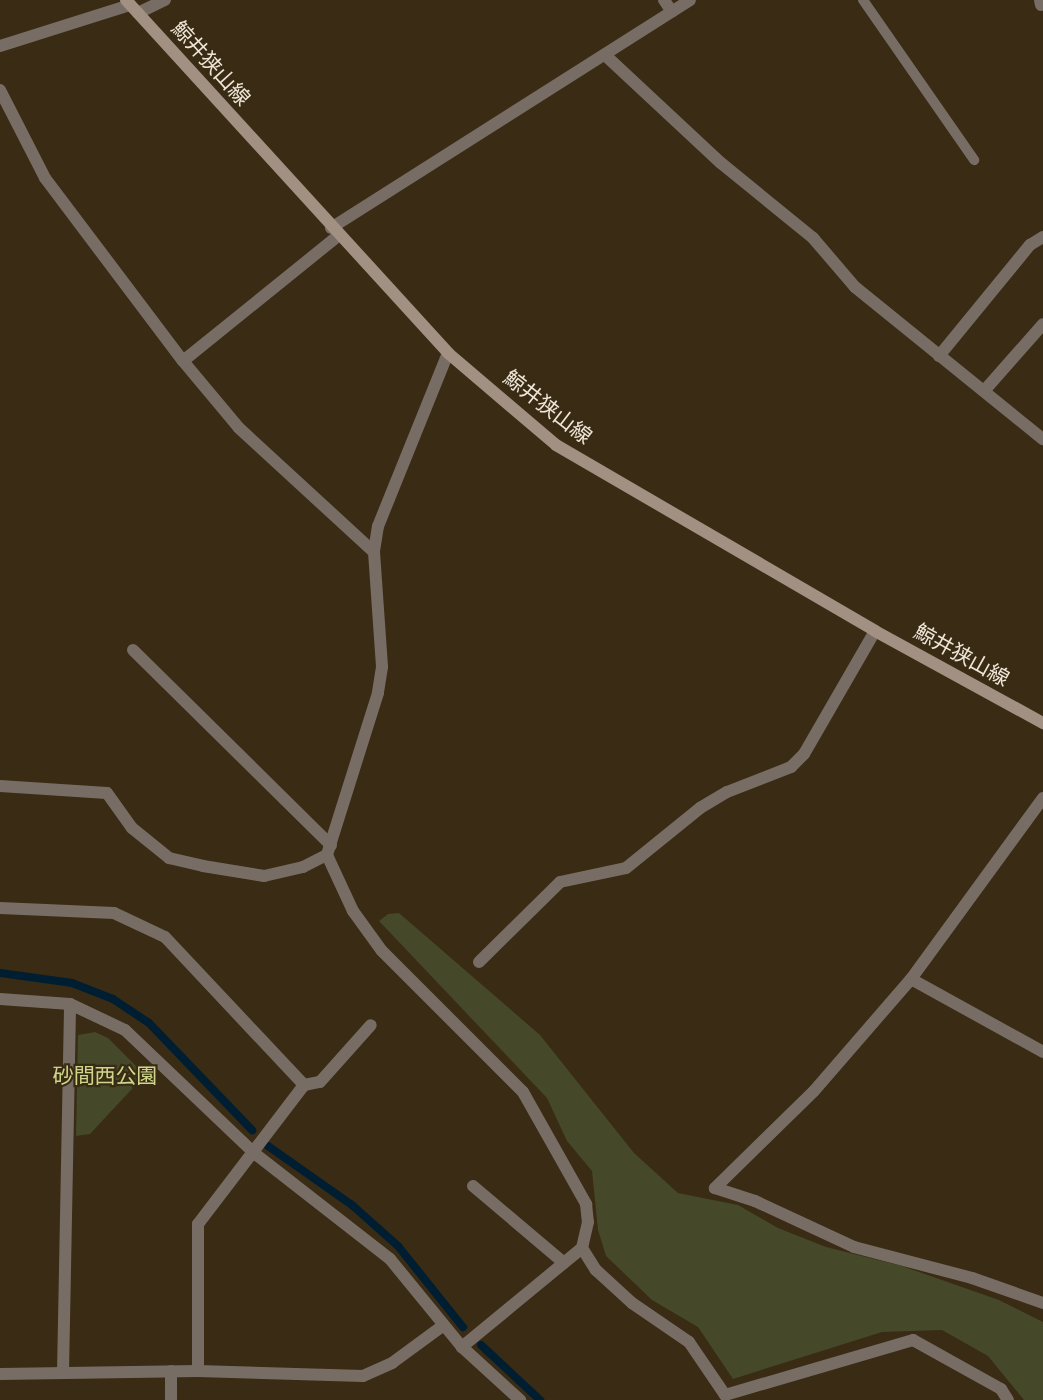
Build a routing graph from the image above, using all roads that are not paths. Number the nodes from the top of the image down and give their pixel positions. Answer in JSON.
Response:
{"nodes":[{"id":1,"x":165,"y":0,"type":"edge"},
{"id":2,"x":664,"y":0,"type":"edge"},
{"id":3,"x":690,"y":0,"type":"edge"},
{"id":4,"x":863,"y":0,"type":"edge"},
{"id":5,"x":132,"y":6,"type":"edge"},
{"id":6,"x":672,"y":12,"type":"junction"},
{"id":7,"x":0,"y":46,"type":"edge"},
{"id":8,"x":605,"y":56,"type":"junction"},
{"id":9,"x":0,"y":90,"type":"edge"},
{"id":10,"x":974,"y":160,"type":"dead end"},
{"id":11,"x":335,"y":232,"type":"junction"},
{"id":12,"x":1043,"y":237,"type":"edge"},
{"id":13,"x":1043,"y":324,"type":"edge"},
{"id":14,"x":448,"y":353,"type":"junction"},
{"id":15,"x":939,"y":356,"type":"junction"},
{"id":16,"x":183,"y":361,"type":"junction"},
{"id":17,"x":984,"y":391,"type":"junction"},
{"id":18,"x":1043,"y":439,"type":"edge"},
{"id":19,"x":374,"y":552,"type":"junction"},
{"id":20,"x":875,"y":631,"type":"junction"},
{"id":21,"x":133,"y":651,"type":"dead end"},
{"id":22,"x":1043,"y":723,"type":"edge"},
{"id":23,"x":0,"y":786,"type":"edge"},
{"id":24,"x":1043,"y":798,"type":"edge"},
{"id":25,"x":329,"y":850,"type":"junction"},
{"id":26,"x":0,"y":908,"type":"edge"},
{"id":27,"x":478,"y":962,"type":"dead end"},
{"id":28,"x":911,"y":979,"type":"junction"},
{"id":29,"x":0,"y":999,"type":"edge"},
{"id":30,"x":70,"y":1004,"type":"junction"},
{"id":31,"x":371,"y":1025,"type":"dead end"},
{"id":32,"x":1043,"y":1052,"type":"edge"},
{"id":33,"x":304,"y":1085,"type":"junction"},
{"id":34,"x":254,"y":1153,"type":"junction"},
{"id":35,"x":473,"y":1186,"type":"dead end"},
{"id":36,"x":582,"y":1248,"type":"junction"},
{"id":37,"x":564,"y":1263,"type":"junction"},
{"id":38,"x":1043,"y":1303,"type":"edge"},
{"id":39,"x":444,"y":1325,"type":"junction"},
{"id":40,"x":462,"y":1347,"type":"junction"},
{"id":41,"x":171,"y":1371,"type":"junction"},
{"id":42,"x":198,"y":1371,"type":"junction"},
{"id":43,"x":63,"y":1373,"type":"junction"},
{"id":44,"x":0,"y":1374,"type":"edge"},
{"id":45,"x":722,"y":1397,"type":"edge"},
{"id":46,"x":171,"y":1400,"type":"edge"},
{"id":47,"x":520,"y":1400,"type":"edge"},
{"id":48,"x":1008,"y":1400,"type":"edge"}],
"edges":[{"from":1,"to":5,"type":"street"},
{"from":2,"to":6,"type":"street"},
{"from":3,"to":6,"type":"street"},
{"from":4,"to":10,"type":"lane"},
{"from":5,"to":7,"type":"street"},
{"from":5,"to":11,"type":"main road","name":"鯨井狭山線"},
{"from":6,"to":8,"type":"street"},
{"from":8,"to":11,"type":"street"},
{"from":8,"to":15,"type":"street"},
{"from":9,"to":16,"type":"street"},
{"from":11,"to":14,"type":"main road","name":"鯨井狭山線"},
{"from":11,"to":16,"type":"street"},
{"from":12,"to":15,"type":"street"},
{"from":13,"to":17,"type":"street"},
{"from":14,"to":19,"type":"street"},
{"from":14,"to":20,"type":"main road","name":"鯨井狭山線"},
{"from":15,"to":17,"type":"street"},
{"from":16,"to":19,"type":"street"},
{"from":17,"to":18,"type":"street"},
{"from":19,"to":25,"type":"street"},
{"from":20,"to":22,"type":"main road","name":"鯨井狭山線"},
{"from":20,"to":27,"type":"street"},
{"from":21,"to":25,"type":"street"},
{"from":23,"to":25,"type":"street"},
{"from":24,"to":28,"type":"street"},
{"from":25,"to":36,"type":"street"},
{"from":26,"to":33,"type":"street"},
{"from":28,"to":32,"type":"street"},
{"from":28,"to":38,"type":"street"},
{"from":29,"to":30,"type":"street"},
{"from":30,"to":34,"type":"street"},
{"from":30,"to":43,"type":"street"},
{"from":31,"to":33,"type":"street"},
{"from":33,"to":34,"type":"street"},
{"from":34,"to":39,"type":"street"},
{"from":34,"to":42,"type":"street"},
{"from":35,"to":37,"type":"street"},
{"from":36,"to":37,"type":"street"},
{"from":36,"to":45,"type":"street"},
{"from":37,"to":40,"type":"street"},
{"from":39,"to":40,"type":"street"},
{"from":39,"to":42,"type":"street"},
{"from":40,"to":47,"type":"street"},
{"from":41,"to":42,"type":"street"},
{"from":41,"to":43,"type":"street"},
{"from":41,"to":46,"type":"street"},
{"from":43,"to":44,"type":"street"},
{"from":45,"to":48,"type":"street"}]}
